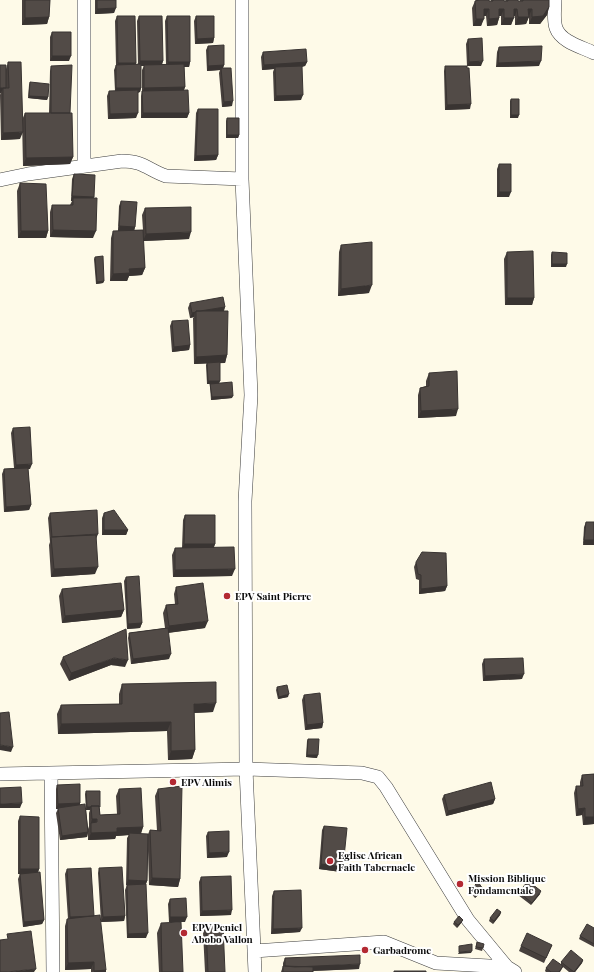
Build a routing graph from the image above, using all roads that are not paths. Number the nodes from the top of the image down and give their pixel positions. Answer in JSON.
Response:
{"nodes":[{"id":1,"x":84,"y":0,"type":"edge"},
{"id":2,"x":242,"y":0,"type":"edge"},
{"id":3,"x":555,"y":0,"type":"edge"},
{"id":4,"x":594,"y":53,"type":"edge"},
{"id":5,"x":84,"y":166,"type":"junction"},
{"id":6,"x":242,"y":179,"type":"junction"},
{"id":7,"x":0,"y":180,"type":"edge"},
{"id":8,"x":246,"y":769,"type":"junction"},
{"id":9,"x":51,"y":773,"type":"junction"},
{"id":10,"x":0,"y":774,"type":"edge"},
{"id":11,"x":254,"y":951,"type":"junction"},
{"id":12,"x":511,"y":970,"type":"edge"},
{"id":13,"x":53,"y":972,"type":"edge"},
{"id":14,"x":255,"y":972,"type":"edge"}],
"edges":[{"from":1,"to":5,"type":"street"},
{"from":2,"to":6,"type":"street"},
{"from":3,"to":4,"type":"street"},
{"from":5,"to":6,"type":"street"},
{"from":5,"to":7,"type":"street"},
{"from":6,"to":8,"type":"street"},
{"from":8,"to":9,"type":"street"},
{"from":8,"to":11,"type":"street"},
{"from":8,"to":12,"type":"street"},
{"from":9,"to":10,"type":"street"},
{"from":9,"to":13,"type":"street"},
{"from":11,"to":12,"type":"street"},
{"from":11,"to":14,"type":"street"}]}
